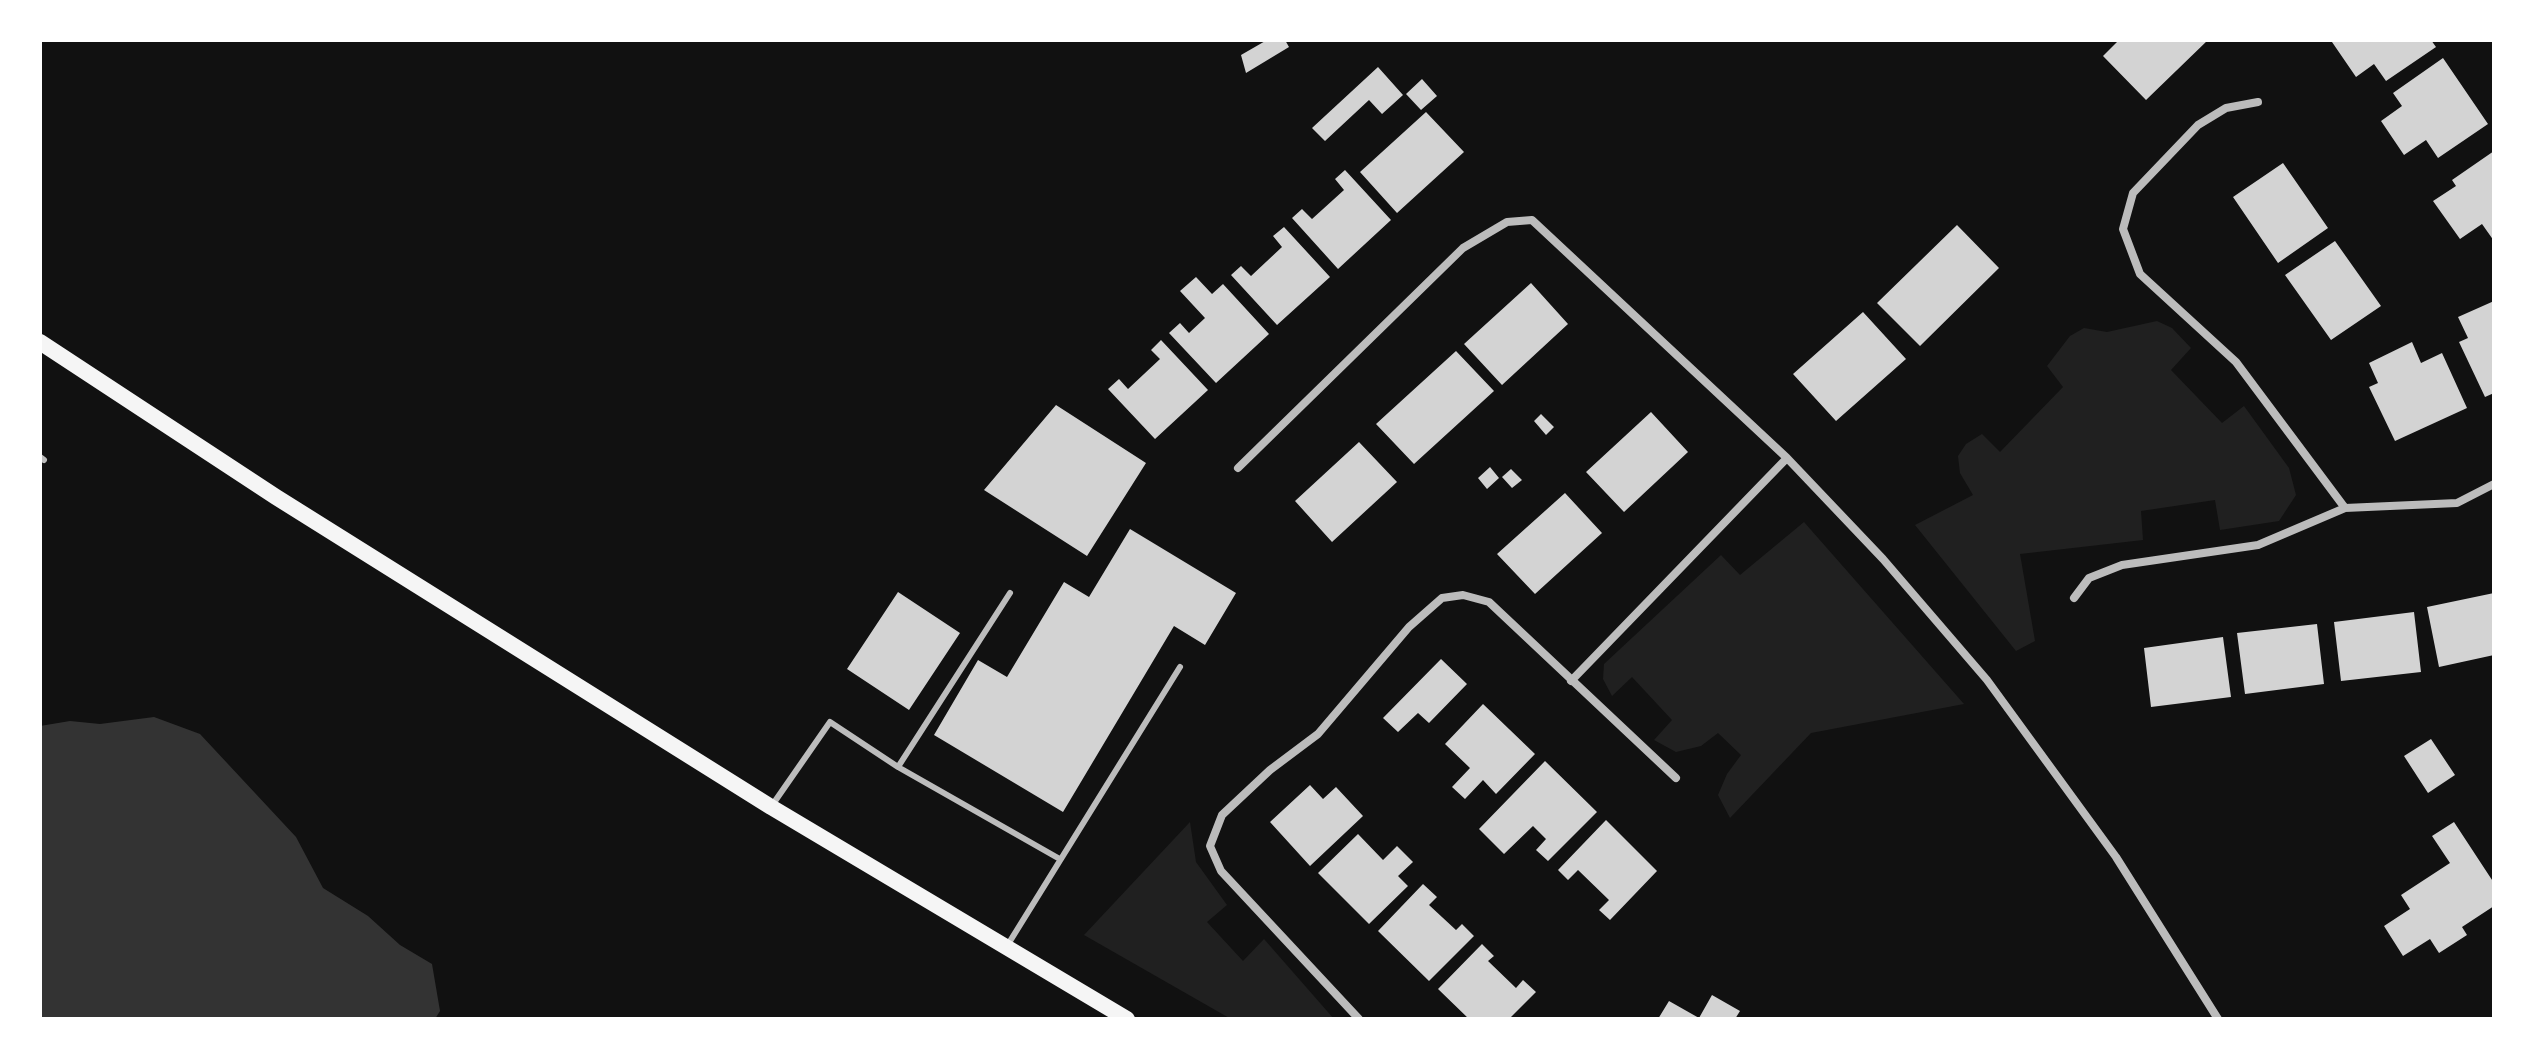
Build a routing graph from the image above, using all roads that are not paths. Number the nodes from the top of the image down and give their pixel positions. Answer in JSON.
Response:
{"nodes":[{"id":1,"x":2258,"y":102,"type":"dead end"},
{"id":2,"x":40,"y":342,"type":"edge"},
{"id":3,"x":1787,"y":458,"type":"junction"},
{"id":4,"x":1238,"y":468,"type":"dead end"},
{"id":5,"x":2494,"y":484,"type":"edge"},
{"id":6,"x":2345,"y":508,"type":"junction"},
{"id":7,"x":1010,"y":593,"type":"dead end"},
{"id":8,"x":2074,"y":598,"type":"dead end"},
{"id":9,"x":1180,"y":667,"type":"dead end"},
{"id":10,"x":1571,"y":681,"type":"junction"},
{"id":11,"x":898,"y":767,"type":"junction"},
{"id":12,"x":1676,"y":778,"type":"dead end"},
{"id":13,"x":771,"y":807,"type":"junction"},
{"id":14,"x":1058,"y":858,"type":"junction"},
{"id":15,"x":1006,"y":946,"type":"junction"},
{"id":16,"x":1127,"y":1019,"type":"edge"},
{"id":17,"x":1359,"y":1019,"type":"edge"},
{"id":18,"x":2218,"y":1019,"type":"edge"}],
"edges":[{"from":1,"to":6,"type":"street"},
{"from":2,"to":13,"type":"main road"},
{"from":3,"to":4,"type":"street"},
{"from":3,"to":10,"type":"street"},
{"from":3,"to":18,"type":"street"},
{"from":5,"to":6,"type":"street"},
{"from":6,"to":8,"type":"street"},
{"from":7,"to":11,"type":"lane"},
{"from":9,"to":14,"type":"lane"},
{"from":10,"to":12,"type":"street"},
{"from":10,"to":17,"type":"street"},
{"from":11,"to":13,"type":"lane"},
{"from":11,"to":14,"type":"lane"},
{"from":13,"to":15,"type":"main road"},
{"from":14,"to":15,"type":"lane"},
{"from":15,"to":16,"type":"main road"}]}
